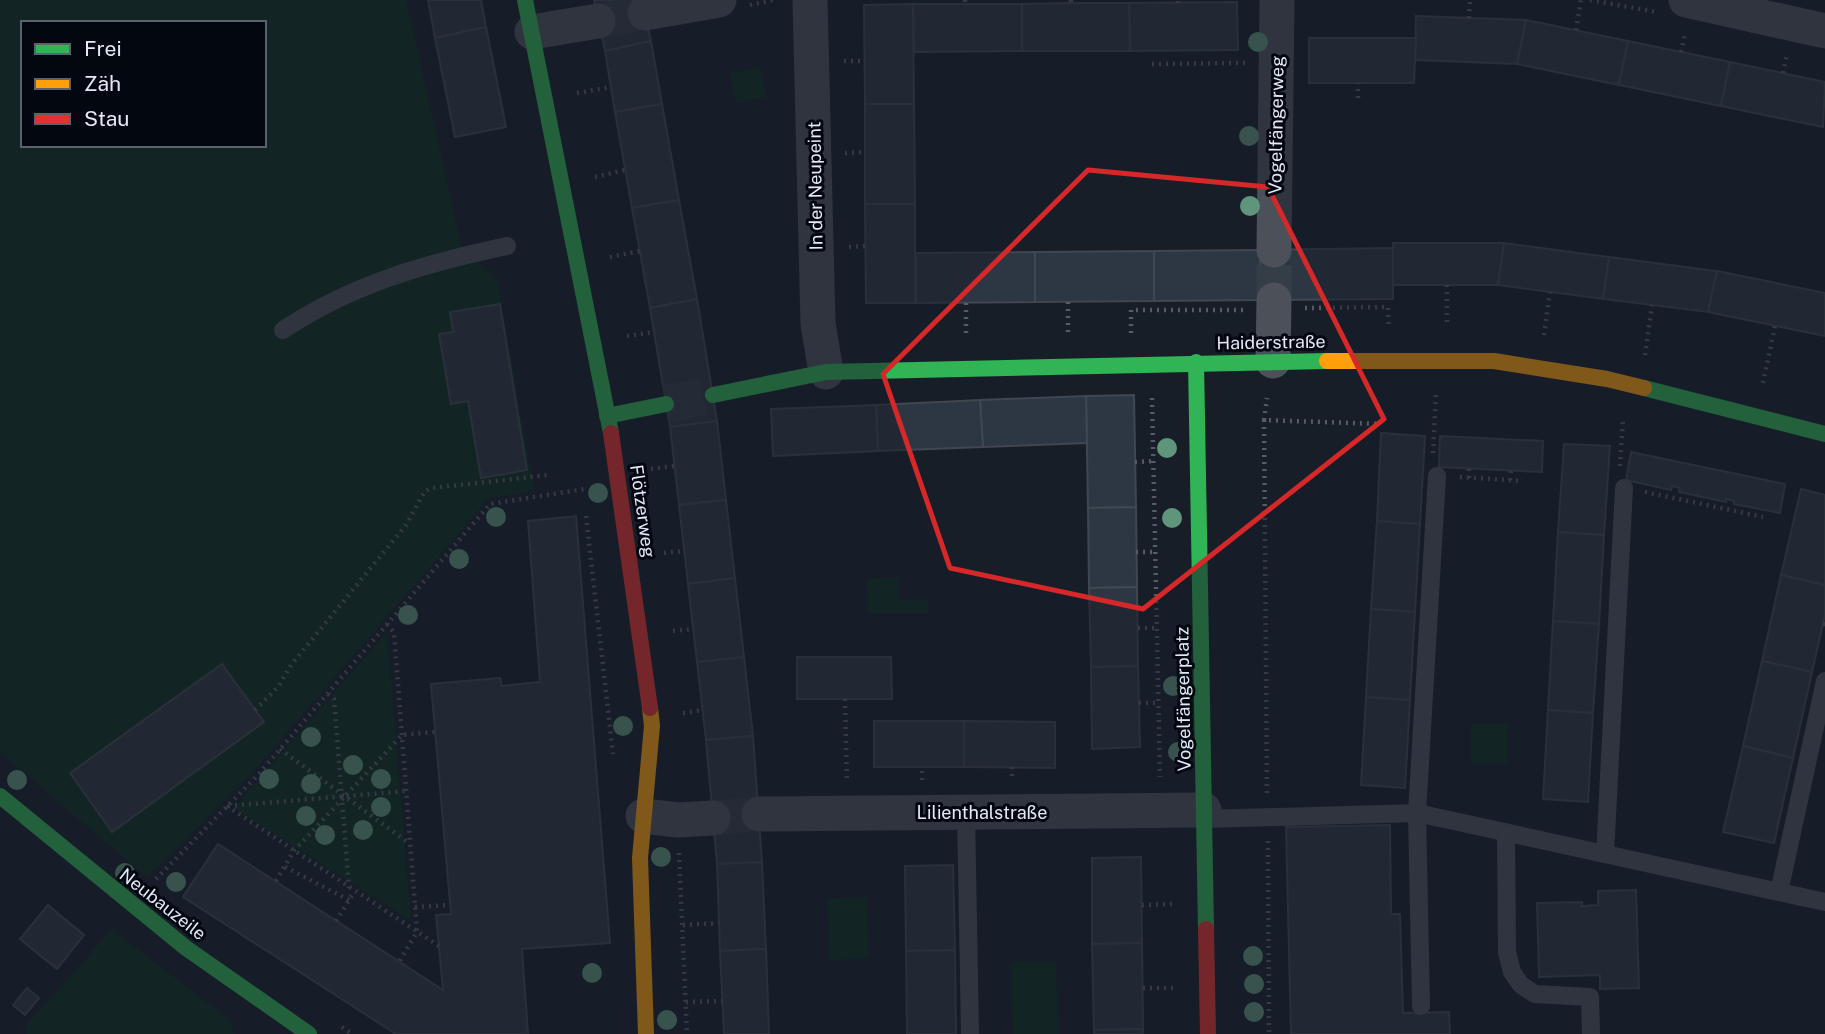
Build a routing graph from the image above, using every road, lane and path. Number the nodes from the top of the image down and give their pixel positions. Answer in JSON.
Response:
{"nodes":[{"id":1,"x":719,"y":0,"type":"edge"},
{"id":2,"x":810,"y":0,"type":"edge"},
{"id":3,"x":1277,"y":0,"type":"edge"},
{"id":4,"x":1470,"y":0,"type":"edge"},
{"id":5,"x":1581,"y":0,"type":"edge"},
{"id":6,"x":1686,"y":0,"type":"edge"},
{"id":7,"x":645,"y":13,"type":"tunnel mouth"},
{"id":8,"x":528,"y":16,"type":"edge"},
{"id":9,"x":1469,"y":18,"type":"dead end"},
{"id":10,"x":598,"y":21,"type":"tunnel mouth"},
{"id":11,"x":1576,"y":30,"type":"dead end"},
{"id":12,"x":1825,"y":31,"type":"edge"},
{"id":13,"x":1249,"y":63,"type":"dead end"},
{"id":14,"x":1152,"y":64,"type":"dead end"},
{"id":15,"x":1358,"y":83,"type":"dead end"},
{"id":16,"x":611,"y":87,"type":"dead end"},
{"id":17,"x":568,"y":95,"type":"dead end"},
{"id":18,"x":1358,"y":99,"type":"dead end"},
{"id":19,"x":625,"y":170,"type":"dead end"},
{"id":20,"x":584,"y":179,"type":"dead end"},
{"id":21,"x":507,"y":246,"type":"dead end"},
{"id":22,"x":1274,"y":250,"type":"tunnel mouth"},
{"id":23,"x":640,"y":251,"type":"dead end"},
{"id":24,"x":599,"y":259,"type":"dead end"},
{"id":25,"x":1447,"y":285,"type":"dead end"},
{"id":26,"x":1550,"y":292,"type":"dead end"},
{"id":27,"x":1068,"y":302,"type":"dead end"},
{"id":28,"x":966,"y":303,"type":"dead end"},
{"id":29,"x":1264,"y":305,"type":"joint"},
{"id":30,"x":1652,"y":305,"type":"dead end"},
{"id":31,"x":1775,"y":326,"type":"dead end"},
{"id":32,"x":283,"y":330,"type":"dead end"},
{"id":33,"x":654,"y":332,"type":"dead end"},
{"id":34,"x":1447,"y":334,"type":"dead end"},
{"id":35,"x":1119,"y":337,"type":"dead end"},
{"id":36,"x":614,"y":339,"type":"dead end"},
{"id":37,"x":1069,"y":339,"type":"dead end"},
{"id":38,"x":966,"y":343,"type":"dead end"},
{"id":39,"x":1543,"y":343,"type":"dead end"},
{"id":40,"x":1438,"y":359,"type":"junction"},
{"id":41,"x":1273,"y":361,"type":"junction"},
{"id":42,"x":1196,"y":362,"type":"junction"},
{"id":43,"x":1644,"y":363,"type":"dead end"},
{"id":44,"x":826,"y":372,"type":"junction"},
{"id":45,"x":1626,"y":383,"type":"junction"},
{"id":46,"x":1152,"y":386,"type":"dead end"},
{"id":47,"x":1761,"y":391,"type":"dead end"},
{"id":48,"x":713,"y":395,"type":"tunnel mouth"},
{"id":49,"x":666,"y":404,"type":"tunnel mouth"},
{"id":50,"x":607,"y":416,"type":"junction"},
{"id":51,"x":1380,"y":424,"type":"dead end"},
{"id":52,"x":1825,"y":434,"type":"edge"},
{"id":53,"x":1154,"y":461,"type":"junction"},
{"id":54,"x":1135,"y":462,"type":"dead end"},
{"id":55,"x":1469,"y":468,"type":"dead end"},
{"id":56,"x":1511,"y":470,"type":"dead end"},
{"id":57,"x":549,"y":475,"type":"dead end"},
{"id":58,"x":1437,"y":476,"type":"junction"},
{"id":59,"x":1469,"y":478,"type":"junction"},
{"id":60,"x":1510,"y":480,"type":"junction"},
{"id":61,"x":1522,"y":481,"type":"dead end"},
{"id":62,"x":590,"y":483,"type":"dead end"},
{"id":63,"x":1624,"y":488,"type":"junction"},
{"id":64,"x":1763,"y":517,"type":"dead end"},
{"id":65,"x":1136,"y":552,"type":"dead end"},
{"id":66,"x":1156,"y":552,"type":"junction"},
{"id":67,"x":387,"y":624,"type":"junction"},
{"id":68,"x":1138,"y":628,"type":"dead end"},
{"id":69,"x":1158,"y":628,"type":"junction"},
{"id":70,"x":1825,"y":681,"type":"edge"},
{"id":71,"x":328,"y":694,"type":"junction"},
{"id":72,"x":845,"y":699,"type":"dead end"},
{"id":73,"x":1139,"y":703,"type":"dead end"},
{"id":74,"x":1160,"y":703,"type":"junction"},
{"id":75,"x":255,"y":710,"type":"dead end"},
{"id":76,"x":435,"y":732,"type":"dead end"},
{"id":77,"x":402,"y":735,"type":"junction"},
{"id":78,"x":280,"y":749,"type":"junction"},
{"id":79,"x":1157,"y":787,"type":"dead end"},
{"id":80,"x":407,"y":791,"type":"junction"},
{"id":81,"x":0,"y":796,"type":"edge"},
{"id":82,"x":847,"y":796,"type":"dead end"},
{"id":83,"x":342,"y":797,"type":"junction"},
{"id":84,"x":227,"y":806,"type":"junction"},
{"id":85,"x":966,"y":812,"type":"junction"},
{"id":86,"x":1417,"y":813,"type":"junction"},
{"id":87,"x":759,"y":814,"type":"tunnel mouth"},
{"id":88,"x":1204,"y":815,"type":"junction"},
{"id":89,"x":643,"y":816,"type":"junction"},
{"id":90,"x":1268,"y":817,"type":"junction"},
{"id":91,"x":713,"y":818,"type":"tunnel mouth"},
{"id":92,"x":678,"y":820,"type":"junction"},
{"id":93,"x":1506,"y":833,"type":"junction"},
{"id":94,"x":411,"y":845,"type":"junction"},
{"id":95,"x":293,"y":852,"type":"junction"},
{"id":96,"x":1605,"y":854,"type":"junction"},
{"id":97,"x":284,"y":867,"type":"junction"},
{"id":98,"x":276,"y":881,"type":"dead end"},
{"id":99,"x":148,"y":888,"type":"dead end"},
{"id":100,"x":352,"y":890,"type":"junction"},
{"id":101,"x":1779,"y":892,"type":"junction"},
{"id":102,"x":349,"y":900,"type":"junction"},
{"id":103,"x":1825,"y":902,"type":"edge"},
{"id":104,"x":1179,"y":904,"type":"dead end"},
{"id":105,"x":449,"y":905,"type":"dead end"},
{"id":106,"x":1142,"y":905,"type":"dead end"},
{"id":107,"x":415,"y":906,"type":"junction"},
{"id":108,"x":336,"y":921,"type":"dead end"},
{"id":109,"x":719,"y":923,"type":"dead end"},
{"id":110,"x":682,"y":925,"type":"junction"},
{"id":111,"x":417,"y":932,"type":"junction"},
{"id":112,"x":439,"y":946,"type":"dead end"},
{"id":113,"x":399,"y":962,"type":"dead end"},
{"id":114,"x":1143,"y":988,"type":"dead end"},
{"id":115,"x":1180,"y":988,"type":"dead end"},
{"id":116,"x":722,"y":1001,"type":"dead end"},
{"id":117,"x":686,"y":1002,"type":"junction"},
{"id":118,"x":1421,"y":1006,"type":"dead end"},
{"id":119,"x":298,"y":1031,"type":"edge"},
{"id":120,"x":646,"y":1034,"type":"edge"},
{"id":121,"x":687,"y":1034,"type":"edge"},
{"id":122,"x":970,"y":1034,"type":"edge"},
{"id":123,"x":1208,"y":1034,"type":"edge"},
{"id":124,"x":1269,"y":1034,"type":"edge"},
{"id":125,"x":1591,"y":1034,"type":"edge"}],
"edges":[{"from":1,"to":7,"type":"street"},
{"from":2,"to":44,"type":"street","name":"In der Neupeint"},
{"from":3,"to":22,"type":"street","name":"Vogelfängerweg"},
{"from":4,"to":9,"type":"path"},
{"from":5,"to":11,"type":"path"},
{"from":6,"to":12,"type":"street"},
{"from":8,"to":10,"type":"street"},
{"from":8,"to":50,"type":"street","name":"Flötzerweg"},
{"from":13,"to":14,"type":"path"},
{"from":15,"to":18,"type":"path"},
{"from":16,"to":17,"type":"path"},
{"from":19,"to":20,"type":"path"},
{"from":21,"to":32,"type":"lane"},
{"from":23,"to":24,"type":"path"},
{"from":25,"to":34,"type":"path"},
{"from":26,"to":39,"type":"path"},
{"from":27,"to":37,"type":"path"},
{"from":28,"to":38,"type":"path"},
{"from":29,"to":35,"type":"path"},
{"from":29,"to":41,"type":"street"},
{"from":30,"to":43,"type":"path"},
{"from":31,"to":47,"type":"path"},
{"from":33,"to":36,"type":"path"},
{"from":40,"to":41,"type":"street","name":"Haiderstraße"},
{"from":40,"to":45,"type":"street","name":"Haiderstraße"},
{"from":40,"to":58,"type":"path"},
{"from":41,"to":42,"type":"street","name":"Haiderstraße"},
{"from":42,"to":44,"type":"street","name":"Haiderstraße"},
{"from":42,"to":88,"type":"street","name":"Vogelfängerplatz"},
{"from":44,"to":48,"type":"street","name":"Haiderstraße"},
{"from":45,"to":52,"type":"street","name":"Haiderstraße"},
{"from":45,"to":63,"type":"path"},
{"from":46,"to":53,"type":"path"},
{"from":49,"to":50,"type":"street"},
{"from":50,"to":89,"type":"street","name":"Flötzerweg"},
{"from":51,"to":90,"type":"path"},
{"from":53,"to":54,"type":"path"},
{"from":53,"to":66,"type":"path"},
{"from":55,"to":59,"type":"path"},
{"from":56,"to":60,"type":"path"},
{"from":57,"to":75,"type":"path"},
{"from":58,"to":59,"type":"path"},
{"from":58,"to":86,"type":"lane"},
{"from":59,"to":60,"type":"path"},
{"from":60,"to":61,"type":"path"},
{"from":62,"to":67,"type":"path"},
{"from":63,"to":64,"type":"path"},
{"from":63,"to":96,"type":"lane"},
{"from":65,"to":66,"type":"path"},
{"from":66,"to":69,"type":"path"},
{"from":67,"to":71,"type":"path"},
{"from":67,"to":77,"type":"path"},
{"from":68,"to":69,"type":"path"},
{"from":69,"to":74,"type":"path"},
{"from":70,"to":101,"type":"lane"},
{"from":71,"to":78,"type":"path"},
{"from":71,"to":83,"type":"path"},
{"from":72,"to":82,"type":"path"},
{"from":73,"to":74,"type":"path"},
{"from":74,"to":79,"type":"path"},
{"from":76,"to":77,"type":"path"},
{"from":77,"to":80,"type":"path"},
{"from":77,"to":83,"type":"path"},
{"from":78,"to":83,"type":"path"},
{"from":78,"to":84,"type":"path"},
{"from":80,"to":83,"type":"path"},
{"from":80,"to":94,"type":"path"},
{"from":81,"to":119,"type":"street","name":"Neubauzeile"},
{"from":83,"to":84,"type":"path"},
{"from":83,"to":94,"type":"path"},
{"from":83,"to":95,"type":"path"},
{"from":83,"to":100,"type":"path"},
{"from":84,"to":95,"type":"path"},
{"from":84,"to":99,"type":"path"},
{"from":85,"to":87,"type":"street","name":"Lilienthalstraße"},
{"from":85,"to":88,"type":"street","name":"Lilienthalstraße"},
{"from":85,"to":122,"type":"lane"},
{"from":86,"to":90,"type":"lane"},
{"from":86,"to":93,"type":"lane"},
{"from":86,"to":118,"type":"lane"},
{"from":88,"to":90,"type":"lane"},
{"from":88,"to":123,"type":"street","name":"Vogelfängerplatz"},
{"from":89,"to":92,"type":"street"},
{"from":89,"to":120,"type":"street","name":"Flötzerweg"},
{"from":90,"to":124,"type":"path"},
{"from":91,"to":92,"type":"street"},
{"from":92,"to":110,"type":"path"},
{"from":93,"to":96,"type":"lane"},
{"from":93,"to":125,"type":"lane"},
{"from":94,"to":107,"type":"path"},
{"from":95,"to":97,"type":"path"},
{"from":95,"to":100,"type":"path"},
{"from":96,"to":101,"type":"lane"},
{"from":97,"to":98,"type":"path"},
{"from":97,"to":102,"type":"path"},
{"from":100,"to":102,"type":"path"},
{"from":100,"to":111,"type":"path"},
{"from":101,"to":103,"type":"lane"},
{"from":102,"to":108,"type":"path"},
{"from":104,"to":106,"type":"path"},
{"from":105,"to":107,"type":"path"},
{"from":107,"to":111,"type":"path"},
{"from":109,"to":110,"type":"path"},
{"from":110,"to":117,"type":"path"},
{"from":111,"to":112,"type":"path"},
{"from":111,"to":113,"type":"path"},
{"from":114,"to":115,"type":"path"},
{"from":116,"to":117,"type":"path"},
{"from":117,"to":121,"type":"path"}]}
